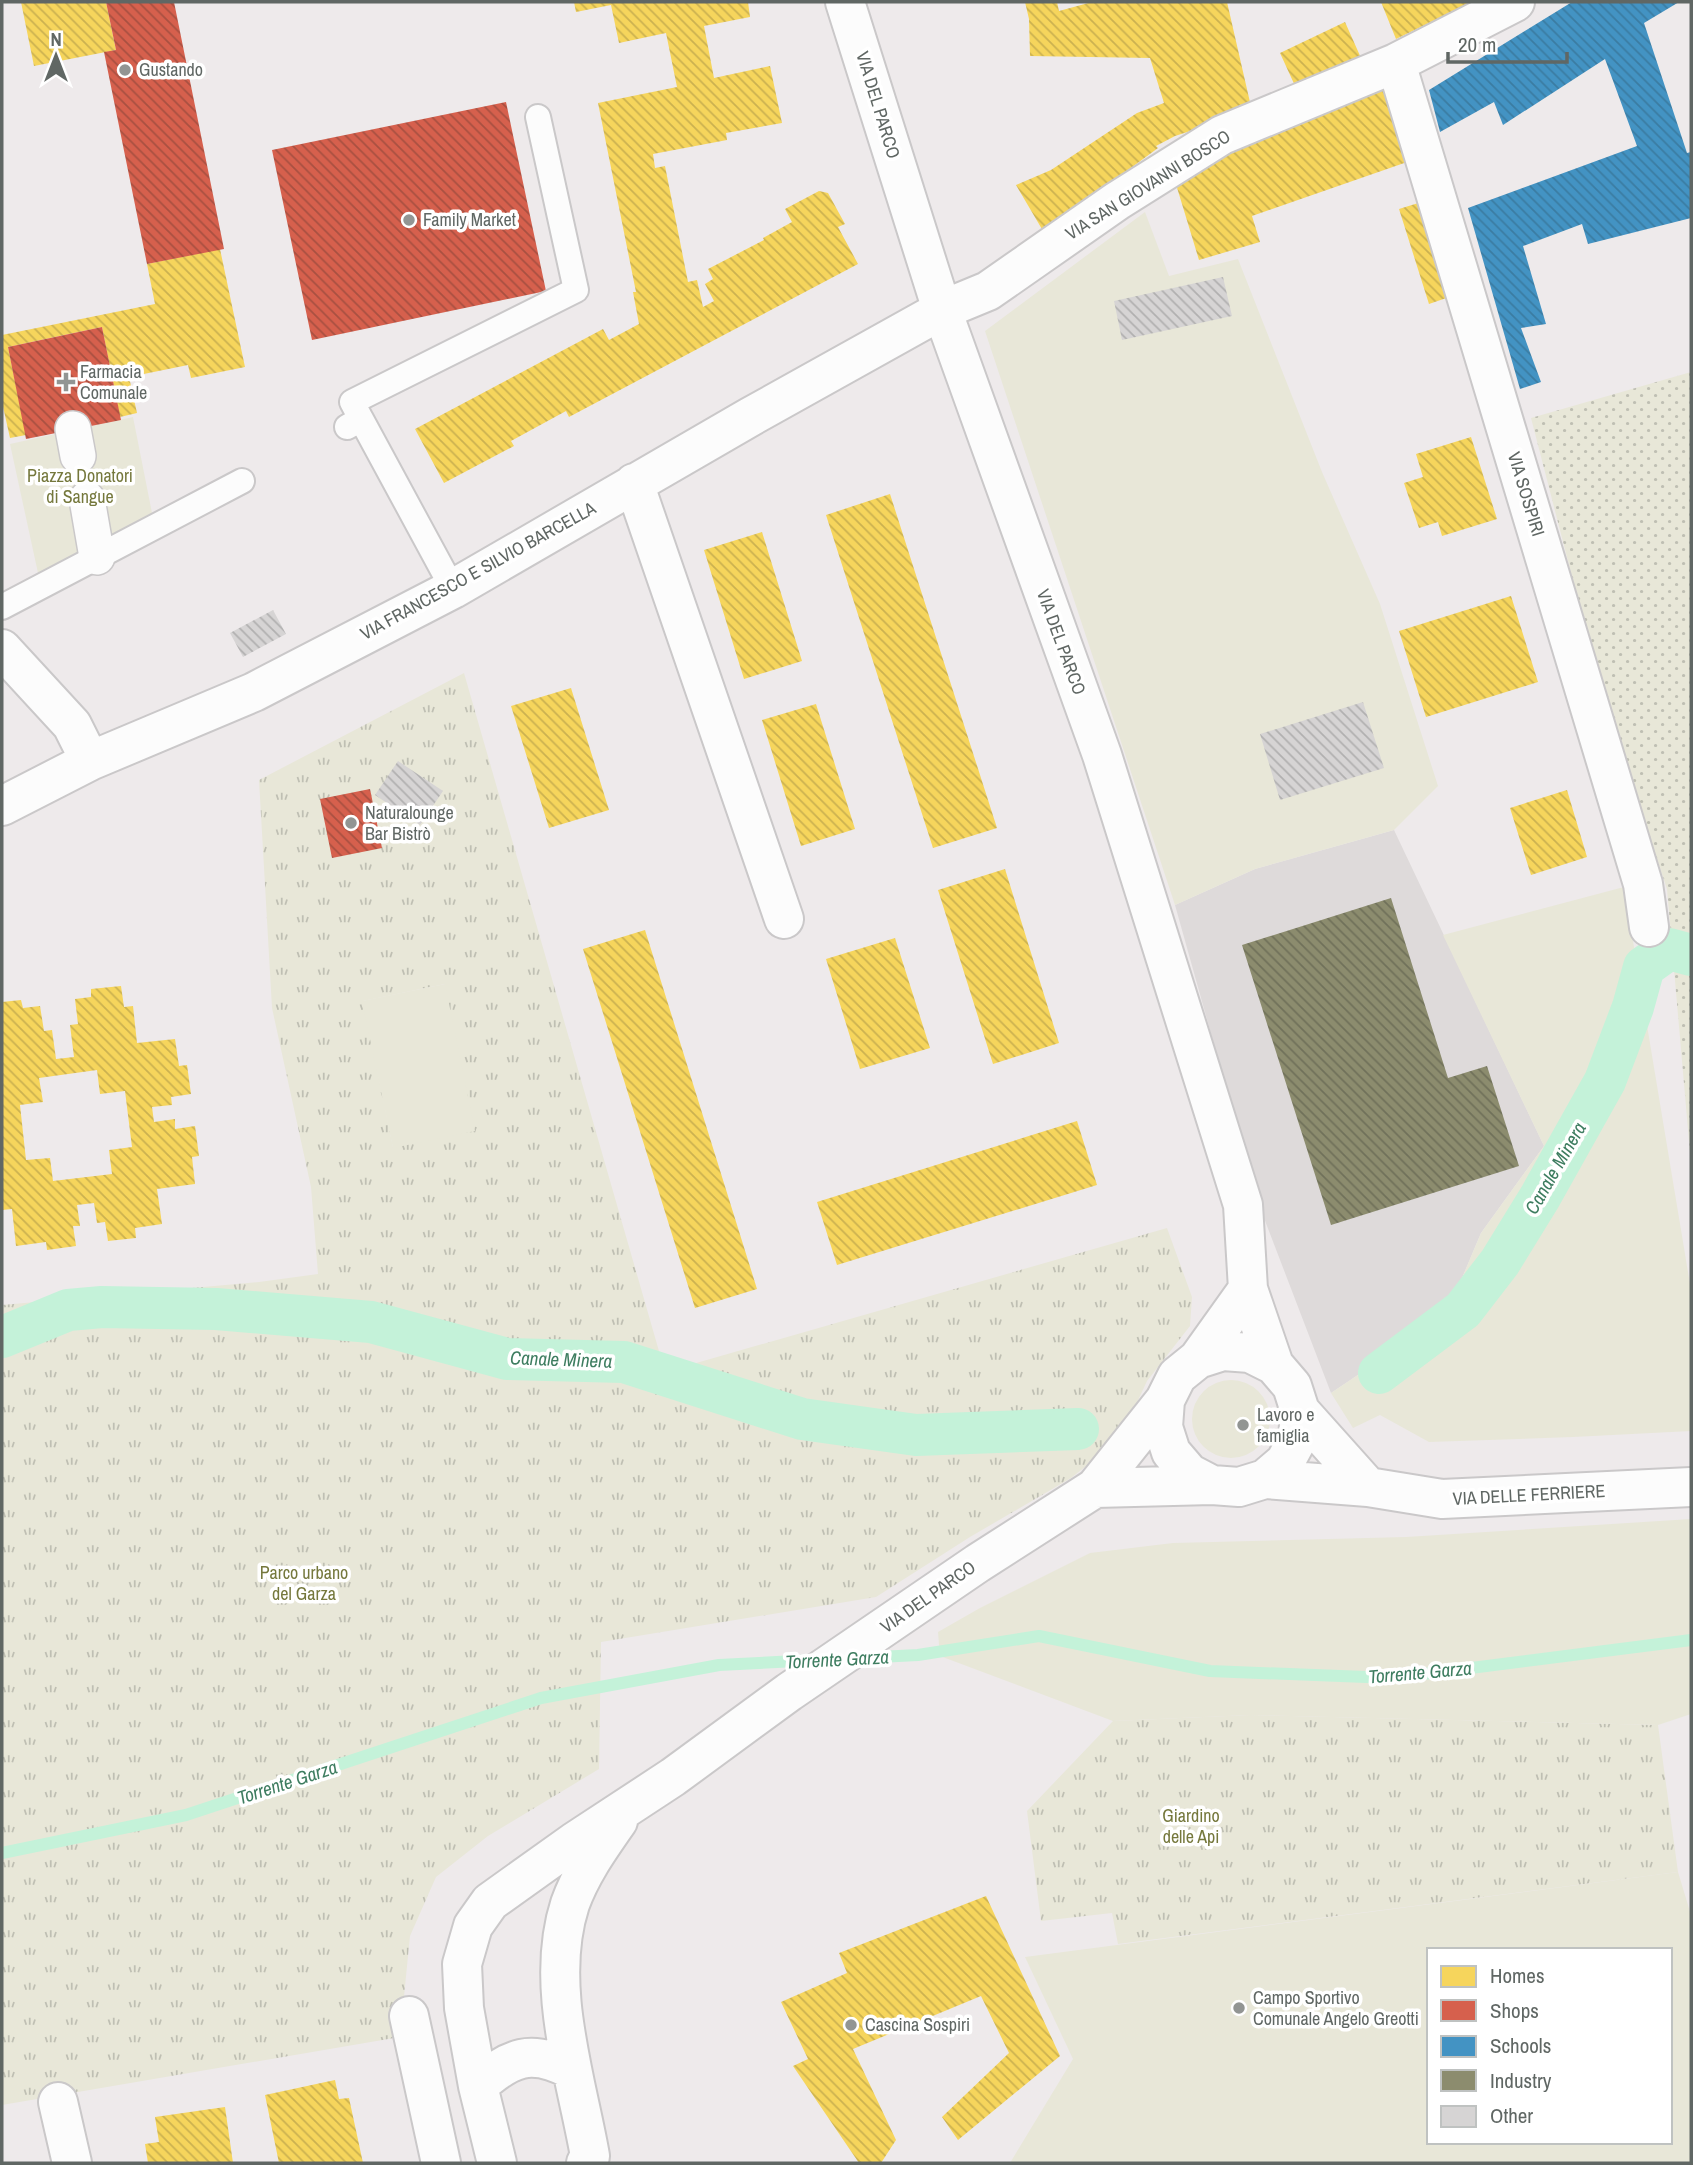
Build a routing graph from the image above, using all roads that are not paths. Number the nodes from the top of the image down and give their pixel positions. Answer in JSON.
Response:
{"nodes":[{"id":1,"x":845,"y":2,"type":"edge"},
{"id":2,"x":1515,"y":2,"type":"edge"},
{"id":3,"x":1396,"y":63,"type":"junction"},
{"id":4,"x":538,"y":117,"type":"dead end"},
{"id":5,"x":942,"y":310,"type":"junction"},
{"id":6,"x":242,"y":481,"type":"dead end"},
{"id":7,"x":634,"y":484,"type":"junction"},
{"id":8,"x":87,"y":499,"type":"dead end"},
{"id":9,"x":97,"y":558,"type":"junction"},
{"id":10,"x":453,"y":589,"type":"junction"},
{"id":11,"x":2,"y":607,"type":"edge"},
{"id":12,"x":2,"y":649,"type":"edge"},
{"id":13,"x":90,"y":761,"type":"junction"},
{"id":14,"x":2,"y":806,"type":"edge"},
{"id":15,"x":784,"y":919,"type":"dead end"},
{"id":16,"x":1649,"y":927,"type":"dead end"},
{"id":17,"x":1248,"y":1289,"type":"junction"},
{"id":18,"x":1198,"y":1359,"type":"junction"},
{"id":19,"x":1274,"y":1365,"type":"junction"},
{"id":20,"x":1165,"y":1400,"type":"junction"},
{"id":21,"x":1300,"y":1411,"type":"junction"},
{"id":22,"x":1265,"y":1479,"type":"junction"},
{"id":23,"x":1212,"y":1485,"type":"junction"},
{"id":24,"x":1691,"y":1487,"type":"edge"},
{"id":25,"x":1095,"y":1488,"type":"junction"},
{"id":26,"x":1368,"y":1488,"type":"junction"},
{"id":27,"x":628,"y":1808,"type":"junction"},
{"id":28,"x":409,"y":2016,"type":"dead end"},
{"id":29,"x":572,"y":2070,"type":"junction"},
{"id":30,"x":478,"y":2086,"type":"junction"},
{"id":31,"x":58,"y":2102,"type":"dead end"},
{"id":32,"x":591,"y":2161,"type":"edge"},
{"id":33,"x":72,"y":2163,"type":"edge"},
{"id":34,"x":441,"y":2163,"type":"edge"},
{"id":35,"x":497,"y":2163,"type":"edge"}],
"edges":[{"from":1,"to":5,"type":"street","name":"VIA DEL PARCO"},
{"from":2,"to":3,"type":"street","name":"VIA SAN GIOVANNI BOSCO"},
{"from":3,"to":5,"type":"street","name":"VIA SAN GIOVANNI BOSCO"},
{"from":3,"to":16,"type":"street","name":"VIA SOSPIRI"},
{"from":4,"to":10,"type":"lane"},
{"from":5,"to":7,"type":"street","name":"VIA FRANCESCO E SILVIO BARCELLA"},
{"from":5,"to":17,"type":"street","name":"VIA DEL PARCO"},
{"from":6,"to":9,"type":"lane"},
{"from":7,"to":10,"type":"street","name":"VIA FRANCESCO E SILVIO BARCELLA"},
{"from":7,"to":15,"type":"street"},
{"from":8,"to":9,"type":"street"},
{"from":9,"to":11,"type":"lane"},
{"from":10,"to":13,"type":"street","name":"VIA FRANCESCO E SILVIO BARCELLA"},
{"from":12,"to":13,"type":"street"},
{"from":13,"to":14,"type":"street","name":"VIA FRANCESCO E SILVIO BARCELLA"},
{"from":17,"to":18,"type":"street","name":"VIA DEL PARCO"},
{"from":17,"to":19,"type":"street","name":"VIA DEL PARCO"},
{"from":18,"to":19,"type":"street"},
{"from":18,"to":20,"type":"street","name":"VIA DEL PARCO"},
{"from":19,"to":21,"type":"street","name":"VIA DEL PARCO"},
{"from":20,"to":23,"type":"street"},
{"from":20,"to":25,"type":"street","name":"VIA DEL PARCO"},
{"from":21,"to":22,"type":"street"},
{"from":21,"to":26,"type":"street"},
{"from":22,"to":23,"type":"street"},
{"from":22,"to":26,"type":"street","name":"VIA DELLE FERRIERE"},
{"from":23,"to":25,"type":"street"},
{"from":24,"to":26,"type":"street","name":"VIA DELLE FERRIERE"},
{"from":25,"to":27,"type":"street","name":"VIA DEL PARCO"},
{"from":27,"to":29,"type":"street","name":"VIA DEL PARCO"},
{"from":27,"to":30,"type":"street","name":"VIA DEL PARCO"},
{"from":28,"to":34,"type":"street"},
{"from":29,"to":30,"type":"street"},
{"from":29,"to":32,"type":"street","name":"VIA DEL PARCO"},
{"from":30,"to":35,"type":"street","name":"VIA DEL PARCO"},
{"from":31,"to":33,"type":"street"}]}
